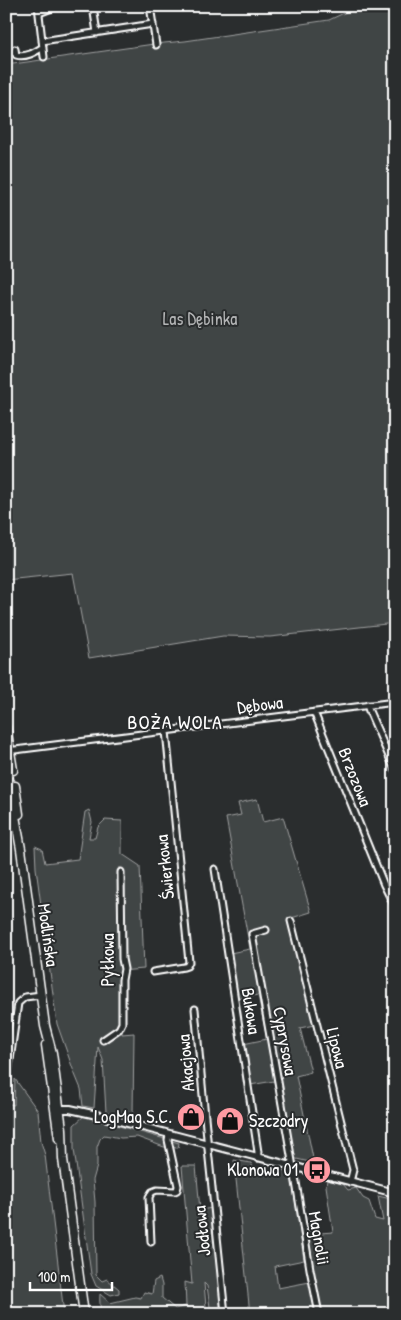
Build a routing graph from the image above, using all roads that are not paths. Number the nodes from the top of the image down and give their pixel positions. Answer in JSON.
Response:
{"nodes":[{"id":1,"x":38,"y":6,"type":"edge"},
{"id":2,"x":57,"y":6,"type":"edge"},
{"id":3,"x":93,"y":6,"type":"edge"},
{"id":4,"x":150,"y":6,"type":"edge"},
{"id":5,"x":39,"y":13,"type":"junction"},
{"id":6,"x":153,"y":24,"type":"junction"},
{"id":7,"x":96,"y":33,"type":"junction"},
{"id":8,"x":43,"y":44,"type":"junction"},
{"id":9,"x":156,"y":45,"type":"dead end"},
{"id":10,"x":6,"y":53,"type":"edge"},
{"id":11,"x":44,"y":57,"type":"dead end"},
{"id":12,"x":395,"y":702,"type":"edge"},
{"id":13,"x":367,"y":705,"type":"junction"},
{"id":14,"x":314,"y":712,"type":"junction"},
{"id":15,"x":6,"y":726,"type":"edge"},
{"id":16,"x":166,"y":730,"type":"junction"},
{"id":17,"x":8,"y":750,"type":"edge"},
{"id":18,"x":6,"y":762,"type":"edge"},
{"id":19,"x":395,"y":770,"type":"edge"},
{"id":20,"x":21,"y":849,"type":"junction"},
{"id":21,"x":215,"y":869,"type":"dead end"},
{"id":22,"x":121,"y":872,"type":"dead end"},
{"id":23,"x":395,"y":907,"type":"edge"},
{"id":24,"x":291,"y":921,"type":"dead end"},
{"id":25,"x":266,"y":930,"type":"dead end"},
{"id":26,"x":153,"y":972,"type":"dead end"},
{"id":27,"x":41,"y":995,"type":"junction"},
{"id":28,"x":195,"y":1009,"type":"dead end"},
{"id":29,"x":104,"y":1040,"type":"dead end"},
{"id":30,"x":6,"y":1089,"type":"edge"},
{"id":31,"x":57,"y":1109,"type":"junction"},
{"id":32,"x":169,"y":1135,"type":"junction"},
{"id":33,"x":207,"y":1145,"type":"junction"},
{"id":34,"x":257,"y":1158,"type":"junction"},
{"id":35,"x":294,"y":1167,"type":"junction"},
{"id":36,"x":350,"y":1182,"type":"junction"},
{"id":37,"x":395,"y":1194,"type":"edge"},
{"id":38,"x":151,"y":1242,"type":"dead end"},
{"id":39,"x":84,"y":1314,"type":"edge"},
{"id":40,"x":225,"y":1314,"type":"edge"},
{"id":41,"x":319,"y":1314,"type":"edge"}],
"edges":[{"from":1,"to":5,"type":"street"},
{"from":2,"to":5,"type":"street"},
{"from":3,"to":7,"type":"street"},
{"from":4,"to":6,"type":"street"},
{"from":5,"to":8,"type":"street"},
{"from":6,"to":7,"type":"street"},
{"from":6,"to":9,"type":"street"},
{"from":7,"to":8,"type":"street"},
{"from":8,"to":10,"type":"street"},
{"from":8,"to":11,"type":"street"},
{"from":12,"to":13,"type":"street","name":"Dębowa"},
{"from":13,"to":14,"type":"street","name":"Dębowa"},
{"from":13,"to":19,"type":"street"},
{"from":14,"to":16,"type":"street","name":"Dębowa"},
{"from":14,"to":23,"type":"street","name":"Brzozowa"},
{"from":15,"to":17,"type":"main road","name":"Modlińska"},
{"from":16,"to":17,"type":"street","name":"Dębowa"},
{"from":16,"to":26,"type":"street","name":"Świerkowa"},
{"from":17,"to":20,"type":"main road","name":"Modlińska"},
{"from":18,"to":20,"type":"main road","name":"Modlińska"},
{"from":20,"to":27,"type":"main road","name":"Modlińska"},
{"from":21,"to":34,"type":"street","name":"Bukowa"},
{"from":22,"to":29,"type":"street","name":"Pyłkowa"},
{"from":24,"to":36,"type":"street","name":"Lipowa"},
{"from":25,"to":35,"type":"street","name":"Cyprysowa"},
{"from":27,"to":30,"type":"street"},
{"from":27,"to":31,"type":"main road","name":"Modlińska"},
{"from":28,"to":33,"type":"street","name":"Akacjowa"},
{"from":31,"to":32,"type":"street"},
{"from":31,"to":39,"type":"main road","name":"Modlińska"},
{"from":32,"to":33,"type":"street"},
{"from":32,"to":38,"type":"street"},
{"from":33,"to":34,"type":"street"},
{"from":33,"to":40,"type":"street","name":"Jodłowa"},
{"from":34,"to":35,"type":"street"},
{"from":35,"to":36,"type":"street"},
{"from":35,"to":41,"type":"street","name":"Magnolii"},
{"from":36,"to":37,"type":"street"}]}
